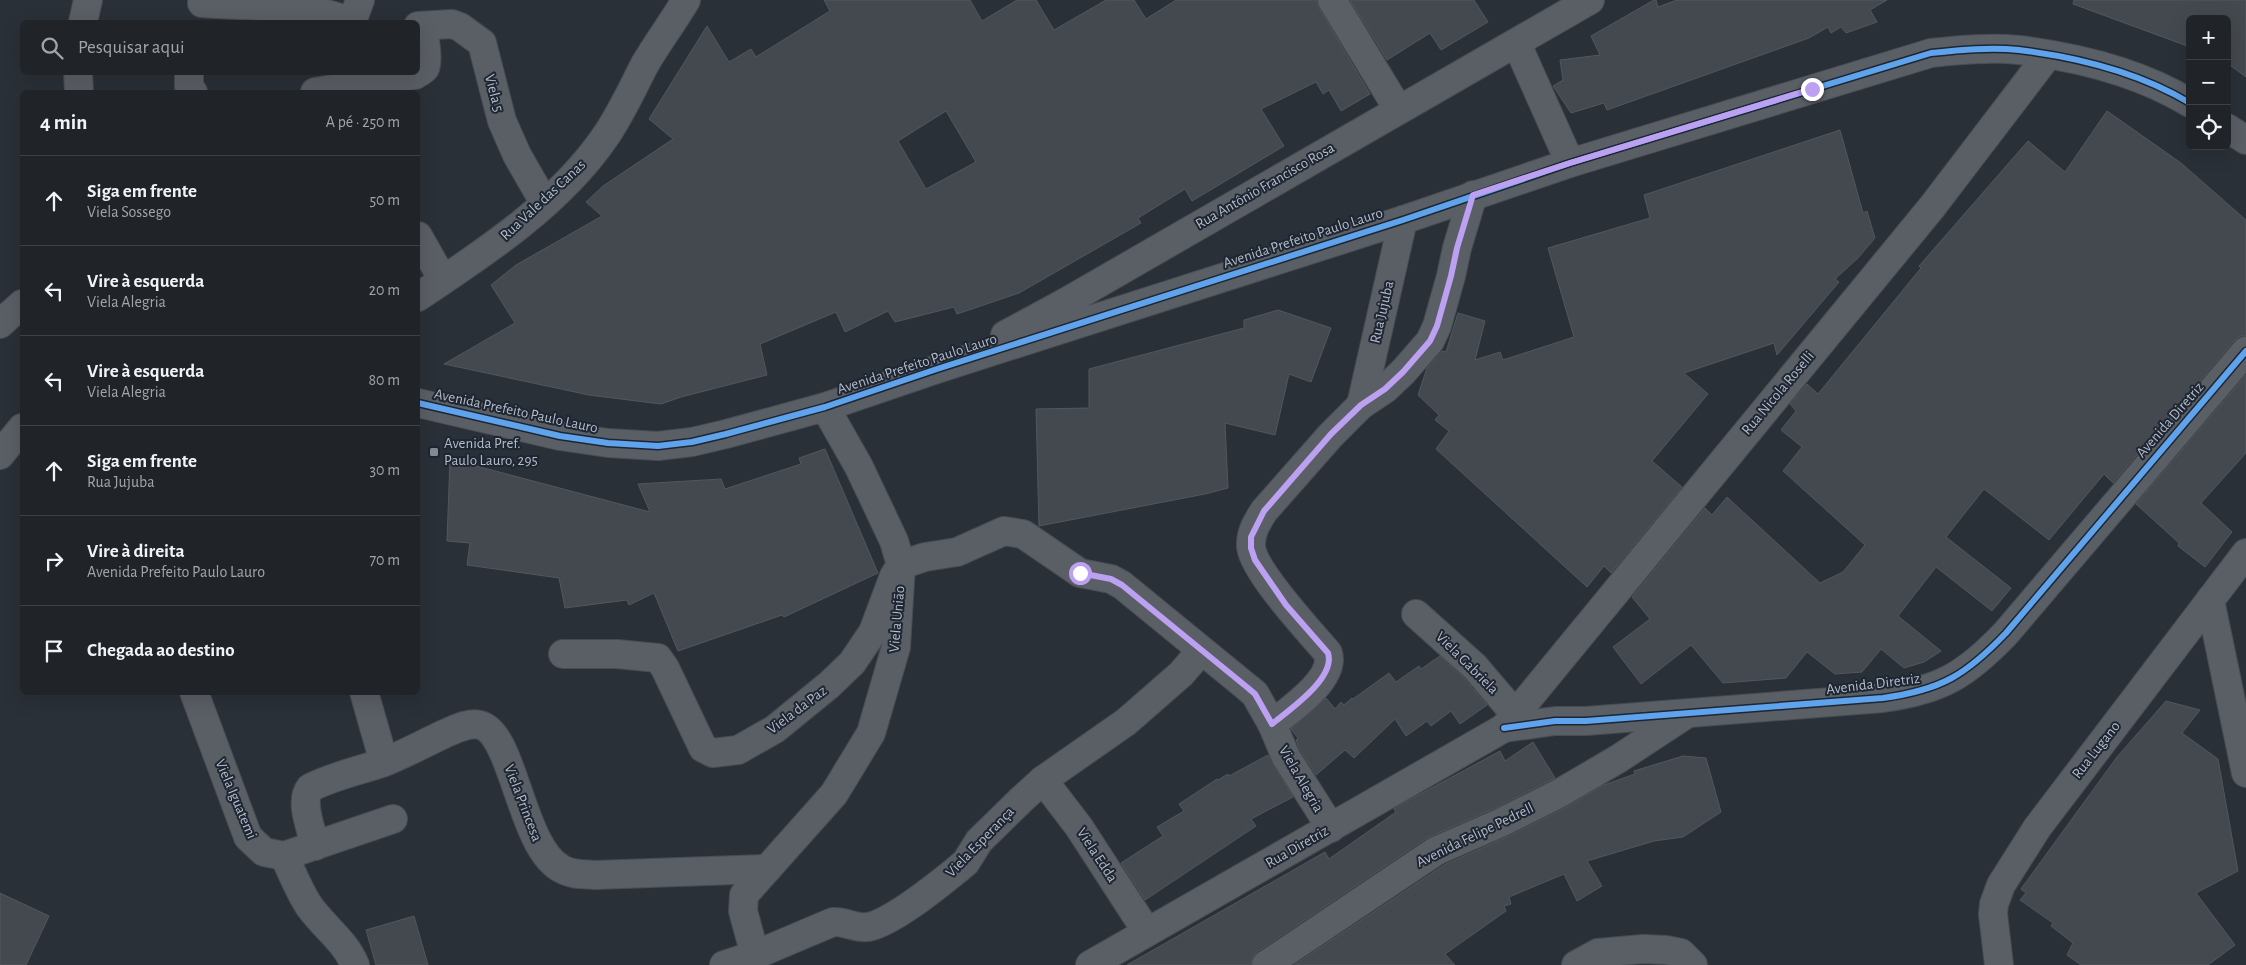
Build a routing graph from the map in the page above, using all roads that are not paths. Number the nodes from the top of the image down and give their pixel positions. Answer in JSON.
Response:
{"nodes":[{"id":1,"x":88,"y":0,"type":"edge"},
{"id":2,"x":360,"y":0,"type":"edge"},
{"id":3,"x":686,"y":0,"type":"edge"},
{"id":4,"x":1332,"y":0,"type":"edge"},
{"id":5,"x":1590,"y":0,"type":"edge"},
{"id":6,"x":201,"y":9,"type":"edge"},
{"id":7,"x":83,"y":20,"type":"edge"},
{"id":8,"x":346,"y":20,"type":"edge"},
{"id":9,"x":352,"y":20,"type":"edge"},
{"id":10,"x":420,"y":26,"type":"edge"},
{"id":11,"x":1517,"y":44,"type":"junction"},
{"id":12,"x":2048,"y":55,"type":"junction"},
{"id":13,"x":420,"y":72,"type":"edge"},
{"id":14,"x":78,"y":75,"type":"edge"},
{"id":15,"x":189,"y":75,"type":"edge"},
{"id":16,"x":324,"y":75,"type":"edge"},
{"id":17,"x":415,"y":75,"type":"edge"},
{"id":18,"x":79,"y":90,"type":"edge"},
{"id":19,"x":191,"y":90,"type":"edge"},
{"id":20,"x":316,"y":90,"type":"edge"},
{"id":21,"x":327,"y":90,"type":"edge"},
{"id":22,"x":2186,"y":101,"type":"edge"},
{"id":23,"x":1398,"y":109,"type":"junction"},
{"id":24,"x":2231,"y":131,"type":"edge"},
{"id":25,"x":2246,"y":140,"type":"edge"},
{"id":26,"x":1570,"y":163,"type":"junction"},
{"id":27,"x":1473,"y":195,"type":"junction"},
{"id":28,"x":544,"y":202,"type":"junction"},
{"id":29,"x":1403,"y":220,"type":"junction"},
{"id":30,"x":420,"y":240,"type":"edge"},
{"id":31,"x":443,"y":280,"type":"junction"},
{"id":32,"x":420,"y":296,"type":"edge"},
{"id":33,"x":20,"y":306,"type":"edge"},
{"id":34,"x":0,"y":324,"type":"edge"},
{"id":35,"x":2246,"y":351,"type":"edge"},
{"id":36,"x":937,"y":369,"type":"junction"},
{"id":37,"x":420,"y":403,"type":"edge"},
{"id":38,"x":1361,"y":405,"type":"junction"},
{"id":39,"x":825,"y":407,"type":"junction"},
{"id":40,"x":20,"y":430,"type":"edge"},
{"id":41,"x":0,"y":455,"type":"edge"},
{"id":42,"x":2246,"y":553,"type":"edge"},
{"id":43,"x":901,"y":566,"type":"junction"},
{"id":44,"x":2210,"y":600,"type":"junction"},
{"id":45,"x":1416,"y":614,"type":"dead end"},
{"id":46,"x":1201,"y":651,"type":"junction"},
{"id":47,"x":563,"y":654,"type":"dead end"},
{"id":48,"x":195,"y":695,"type":"edge"},
{"id":49,"x":365,"y":695,"type":"edge"},
{"id":50,"x":1688,"y":712,"type":"junction"},
{"id":51,"x":1510,"y":721,"type":"junction"},
{"id":52,"x":1272,"y":724,"type":"junction"},
{"id":53,"x":384,"y":762,"type":"junction"},
{"id":54,"x":2246,"y":773,"type":"edge"},
{"id":55,"x":1043,"y":780,"type":"junction"},
{"id":56,"x":393,"y":819,"type":"dead end"},
{"id":57,"x":1330,"y":828,"type":"junction"},
{"id":58,"x":315,"y":846,"type":"junction"},
{"id":59,"x":284,"y":856,"type":"junction"},
{"id":60,"x":767,"y":869,"type":"junction"},
{"id":61,"x":1147,"y":932,"type":"junction"},
{"id":62,"x":755,"y":955,"type":"junction"},
{"id":63,"x":355,"y":965,"type":"edge"},
{"id":64,"x":724,"y":965,"type":"edge"},
{"id":65,"x":1090,"y":965,"type":"edge"},
{"id":66,"x":1266,"y":965,"type":"edge"},
{"id":67,"x":1576,"y":965,"type":"edge"},
{"id":68,"x":1693,"y":965,"type":"edge"},
{"id":69,"x":2000,"y":965,"type":"edge"}],
"edges":[{"from":1,"to":7,"type":"street"},
{"from":2,"to":9,"type":"street"},
{"from":3,"to":28,"type":"street","name":"Rua Vale das Canas"},
{"from":4,"to":23,"type":"street"},
{"from":5,"to":11,"type":"street","name":"Rua Antônio Francisco Rosa"},
{"from":6,"to":8,"type":"street"},
{"from":10,"to":13,"type":"street"},
{"from":10,"to":28,"type":"street","name":"Viela 5"},
{"from":11,"to":23,"type":"street","name":"Rua Antônio Francisco Rosa"},
{"from":11,"to":26,"type":"street"},
{"from":12,"to":22,"type":"street","name":"Avenida Prefeito Paulo Lauro"},
{"from":12,"to":26,"type":"street","name":"Avenida Prefeito Paulo Lauro"},
{"from":12,"to":51,"type":"street","name":"Rua Nicola Roselli"},
{"from":14,"to":18,"type":"street"},
{"from":15,"to":19,"type":"street"},
{"from":16,"to":20,"type":"street"},
{"from":17,"to":21,"type":"street"},
{"from":23,"to":36,"type":"street","name":"Rua Antônio Francisco Rosa"},
{"from":24,"to":25,"type":"street"},
{"from":26,"to":27,"type":"street","name":"Avenida Prefeito Paulo Lauro"},
{"from":27,"to":29,"type":"street","name":"Avenida Prefeito Paulo Lauro"},
{"from":27,"to":38,"type":"street"},
{"from":28,"to":31,"type":"street","name":"Rua Vale das Canas"},
{"from":29,"to":36,"type":"street","name":"Avenida Prefeito Paulo Lauro"},
{"from":29,"to":38,"type":"street","name":"Rua Jujuba"},
{"from":30,"to":31,"type":"street"},
{"from":31,"to":32,"type":"street","name":"Rua Vale das Canas"},
{"from":33,"to":34,"type":"street"},
{"from":35,"to":50,"type":"street","name":"Avenida Diretriz"},
{"from":36,"to":39,"type":"street","name":"Avenida Prefeito Paulo Lauro"},
{"from":37,"to":39,"type":"street","name":"Avenida Prefeito Paulo Lauro"},
{"from":38,"to":52,"type":"street"},
{"from":39,"to":43,"type":"street","name":"Viela União"},
{"from":40,"to":41,"type":"street"},
{"from":42,"to":44,"type":"street","name":"Rua Lugano"},
{"from":43,"to":46,"type":"street","name":"Viela Alegria"},
{"from":43,"to":47,"type":"street","name":"Viela da Paz"},
{"from":43,"to":60,"type":"street","name":"Viela União"},
{"from":44,"to":54,"type":"street"},
{"from":44,"to":69,"type":"street","name":"Rua Lugano"},
{"from":45,"to":51,"type":"street","name":"Viela Gabriela"},
{"from":46,"to":52,"type":"street","name":"Viela Alegria"},
{"from":46,"to":55,"type":"street","name":"Viela Esperança"},
{"from":48,"to":59,"type":"street","name":"Viela Iguatemi"},
{"from":49,"to":53,"type":"street"},
{"from":50,"to":51,"type":"street","name":"Avenida Diretriz"},
{"from":50,"to":66,"type":"street","name":"Avenida Felipe Pedrell"},
{"from":51,"to":57,"type":"street","name":"Rua Diretriz"},
{"from":52,"to":57,"type":"street","name":"Viela Alegria"},
{"from":53,"to":58,"type":"street"},
{"from":53,"to":60,"type":"street","name":"Viela Princesa"},
{"from":55,"to":61,"type":"street","name":"Viela Edda"},
{"from":55,"to":62,"type":"street","name":"Viela Esperança"},
{"from":56,"to":58,"type":"street"},
{"from":57,"to":61,"type":"street","name":"Rua Diretriz"},
{"from":58,"to":59,"type":"street"},
{"from":59,"to":63,"type":"street"},
{"from":60,"to":62,"type":"street","name":"Viela União"},
{"from":61,"to":65,"type":"street","name":"Rua Diretriz"},
{"from":62,"to":64,"type":"street","name":"Viela Esperança"},
{"from":67,"to":68,"type":"street"}]}
